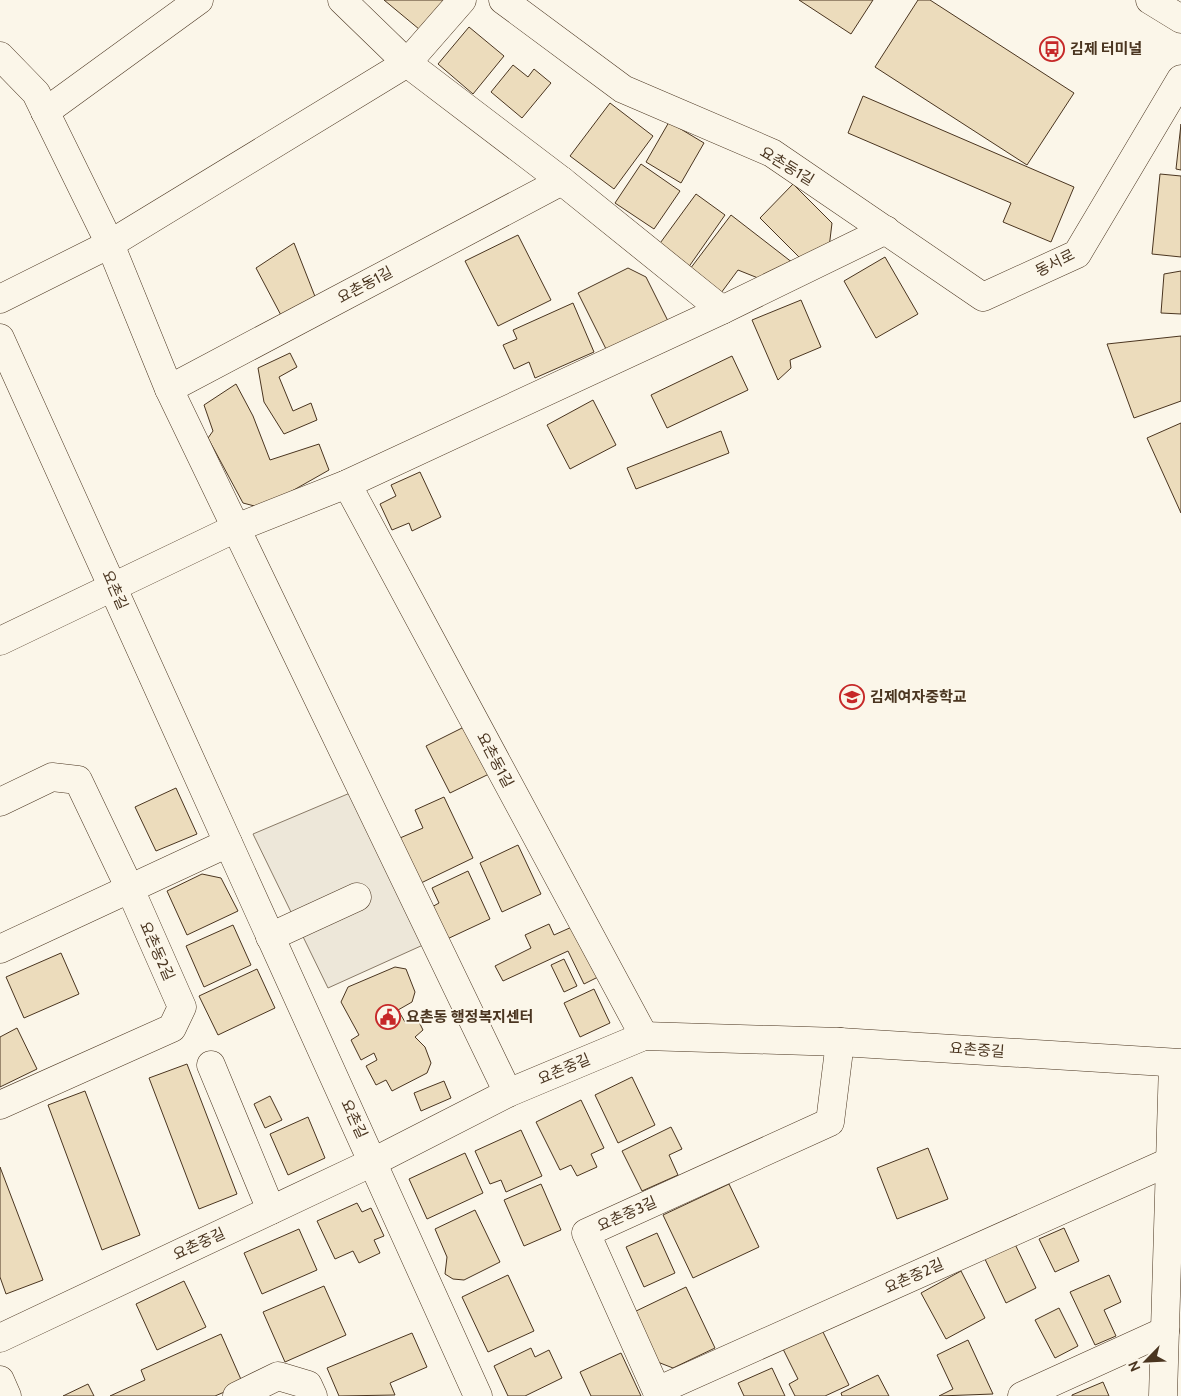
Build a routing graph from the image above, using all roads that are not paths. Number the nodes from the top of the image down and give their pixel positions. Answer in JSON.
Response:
{"nodes":[{"id":1,"x":199,"y":0,"type":"edge"},
{"id":2,"x":342,"y":0,"type":"edge"},
{"id":3,"x":462,"y":0,"type":"edge"},
{"id":4,"x":503,"y":0,"type":"edge"},
{"id":5,"x":1150,"y":0,"type":"edge"},
{"id":6,"x":1181,"y":19,"type":"edge"},
{"id":7,"x":0,"y":56,"type":"edge"},
{"id":8,"x":407,"y":63,"type":"junction"},
{"id":9,"x":1181,"y":79,"type":"edge"},
{"id":10,"x":45,"y":112,"type":"junction"},
{"id":11,"x":562,"y":181,"type":"junction"},
{"id":12,"x":886,"y":230,"type":"junction"},
{"id":13,"x":110,"y":244,"type":"junction"},
{"id":14,"x":0,"y":299,"type":"edge"},
{"id":15,"x":722,"y":310,"type":"junction"},
{"id":16,"x":0,"y":338,"type":"edge"},
{"id":17,"x":169,"y":389,"type":"junction"},
{"id":18,"x":346,"y":484,"type":"junction"},
{"id":19,"x":236,"y":528,"type":"junction"},
{"id":20,"x":114,"y":587,"type":"junction"},
{"id":21,"x":0,"y":641,"type":"edge"},
{"id":22,"x":0,"y":802,"type":"edge"},
{"id":23,"x":228,"y":843,"type":"junction"},
{"id":24,"x":130,"y":889,"type":"junction"},
{"id":25,"x":357,"y":897,"type":"dead end"},
{"id":26,"x":270,"y":937,"type":"junction"},
{"id":27,"x":0,"y":949,"type":"edge"},
{"id":28,"x":644,"y":1036,"type":"junction"},
{"id":29,"x":840,"y":1042,"type":"junction"},
{"id":30,"x":1177,"y":1063,"type":"edge"},
{"id":31,"x":211,"y":1065,"type":"dead end"},
{"id":32,"x":508,"y":1093,"type":"junction"},
{"id":33,"x":0,"y":1105,"type":"edge"},
{"id":34,"x":1170,"y":1161,"type":"junction"},
{"id":35,"x":373,"y":1162,"type":"junction"},
{"id":36,"x":271,"y":1210,"type":"junction"},
{"id":37,"x":1165,"y":1331,"type":"junction"},
{"id":38,"x":0,"y":1338,"type":"edge"},
{"id":39,"x":0,"y":1380,"type":"edge"},
{"id":40,"x":658,"y":1394,"type":"edge"},
{"id":41,"x":7,"y":1396,"type":"edge"},
{"id":42,"x":237,"y":1396,"type":"edge"},
{"id":43,"x":313,"y":1396,"type":"edge"},
{"id":44,"x":478,"y":1396,"type":"edge"},
{"id":45,"x":1022,"y":1396,"type":"edge"},
{"id":46,"x":1163,"y":1396,"type":"edge"}],
"edges":[{"from":1,"to":10,"type":"street"},
{"from":2,"to":8,"type":"street"},
{"from":3,"to":8,"type":"street"},
{"from":4,"to":12,"type":"street","name":"요촌동1길"},
{"from":5,"to":6,"type":"street"},
{"from":7,"to":10,"type":"street"},
{"from":8,"to":11,"type":"street"},
{"from":8,"to":13,"type":"street"},
{"from":9,"to":12,"type":"street","name":"동서로"},
{"from":10,"to":13,"type":"street"},
{"from":11,"to":15,"type":"street"},
{"from":11,"to":17,"type":"street","name":"요촌동1길"},
{"from":12,"to":15,"type":"street"},
{"from":13,"to":14,"type":"street"},
{"from":13,"to":17,"type":"street"},
{"from":15,"to":18,"type":"street"},
{"from":16,"to":20,"type":"street","name":"요촌길"},
{"from":17,"to":19,"type":"street"},
{"from":18,"to":19,"type":"street"},
{"from":18,"to":28,"type":"street","name":"요촌동1길"},
{"from":19,"to":20,"type":"street"},
{"from":19,"to":32,"type":"street"},
{"from":20,"to":21,"type":"street"},
{"from":20,"to":23,"type":"street","name":"요촌길"},
{"from":22,"to":24,"type":"street","name":"요촌동2길"},
{"from":23,"to":24,"type":"street"},
{"from":23,"to":26,"type":"street","name":"요촌길"},
{"from":24,"to":27,"type":"street"},
{"from":24,"to":33,"type":"street","name":"요촌동2길"},
{"from":25,"to":26,"type":"street"},
{"from":26,"to":35,"type":"street","name":"요촌길"},
{"from":28,"to":29,"type":"street","name":"요촌중길"},
{"from":28,"to":32,"type":"street","name":"요촌중길"},
{"from":29,"to":30,"type":"street","name":"요촌중길"},
{"from":29,"to":40,"type":"street","name":"요촌중3길"},
{"from":30,"to":34,"type":"street"},
{"from":31,"to":36,"type":"street"},
{"from":32,"to":35,"type":"street","name":"요촌중길"},
{"from":34,"to":37,"type":"street"},
{"from":34,"to":40,"type":"street","name":"요촌중2길"},
{"from":35,"to":36,"type":"street","name":"요촌중길"},
{"from":35,"to":44,"type":"street","name":"요촌길"},
{"from":36,"to":38,"type":"street","name":"요촌중길"},
{"from":37,"to":45,"type":"street"},
{"from":37,"to":46,"type":"street"},
{"from":39,"to":41,"type":"street"},
{"from":42,"to":43,"type":"street"}]}
